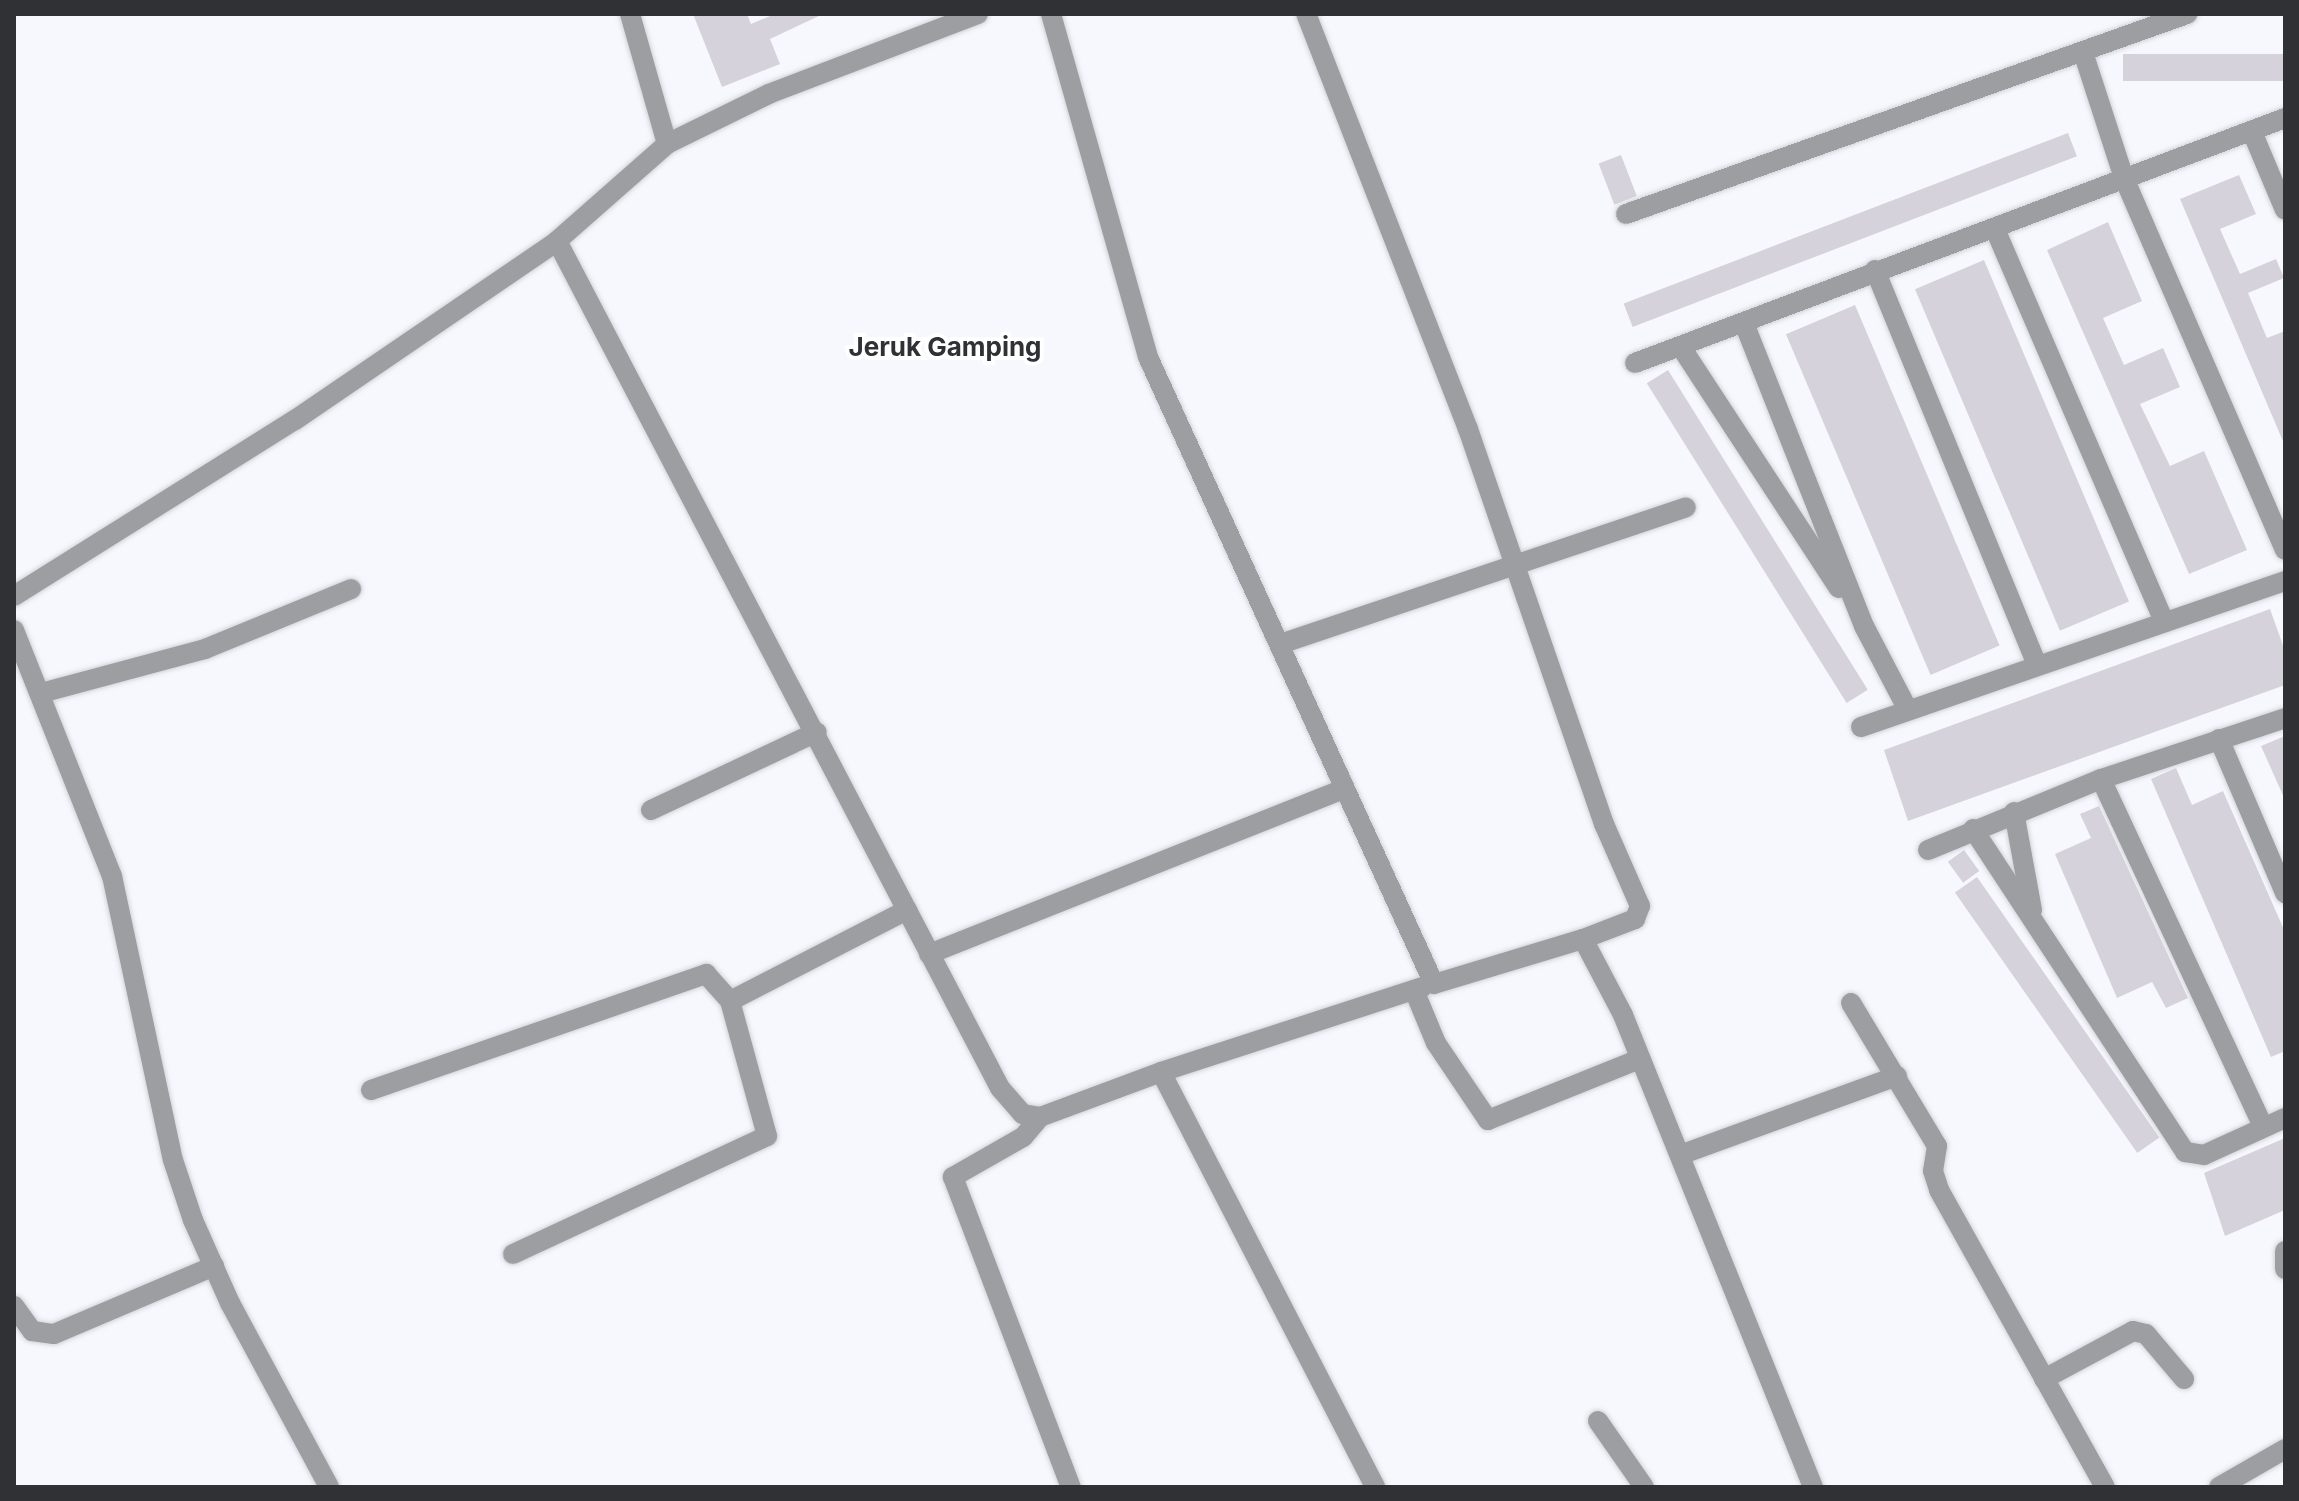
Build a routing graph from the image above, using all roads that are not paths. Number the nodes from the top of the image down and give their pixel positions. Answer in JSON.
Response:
{"nodes":[{"id":1,"x":630,"y":14,"type":"edge"},
{"id":2,"x":978,"y":14,"type":"edge"},
{"id":3,"x":1051,"y":14,"type":"edge"},
{"id":4,"x":1306,"y":14,"type":"edge"},
{"id":5,"x":2187,"y":14,"type":"edge"},
{"id":6,"x":942,"y":18,"type":"edge"},
{"id":7,"x":2083,"y":52,"type":"junction"},
{"id":8,"x":2285,"y":118,"type":"edge"},
{"id":9,"x":664,"y":134,"type":"junction"},
{"id":10,"x":2253,"y":134,"type":"junction"},
{"id":11,"x":2124,"y":178,"type":"junction"},
{"id":12,"x":2285,"y":210,"type":"edge"},
{"id":13,"x":1626,"y":214,"type":"dead end"},
{"id":14,"x":1995,"y":229,"type":"junction"},
{"id":15,"x":557,"y":241,"type":"junction"},
{"id":16,"x":1875,"y":270,"type":"junction"},
{"id":17,"x":1744,"y":323,"type":"junction"},
{"id":18,"x":1681,"y":347,"type":"junction"},
{"id":19,"x":1635,"y":363,"type":"dead end"},
{"id":20,"x":1686,"y":507,"type":"dead end"},
{"id":21,"x":2285,"y":550,"type":"edge"},
{"id":22,"x":1515,"y":564,"type":"junction"},
{"id":23,"x":2285,"y":581,"type":"edge"},
{"id":24,"x":351,"y":589,"type":"dead end"},
{"id":25,"x":14,"y":596,"type":"edge"},
{"id":26,"x":2164,"y":622,"type":"junction"},
{"id":27,"x":1864,"y":626,"type":"junction"},
{"id":28,"x":14,"y":630,"type":"edge"},
{"id":29,"x":1283,"y":643,"type":"junction"},
{"id":30,"x":2037,"y":665,"type":"junction"},
{"id":31,"x":41,"y":693,"type":"junction"},
{"id":32,"x":1908,"y":710,"type":"junction"},
{"id":33,"x":2285,"y":718,"type":"edge"},
{"id":34,"x":1861,"y":727,"type":"dead end"},
{"id":35,"x":817,"y":732,"type":"junction"},
{"id":36,"x":2219,"y":739,"type":"junction"},
{"id":37,"x":2101,"y":779,"type":"junction"},
{"id":38,"x":1341,"y":790,"type":"junction"},
{"id":39,"x":651,"y":810,"type":"dead end"},
{"id":40,"x":2014,"y":812,"type":"junction"},
{"id":41,"x":1973,"y":829,"type":"junction"},
{"id":42,"x":1928,"y":850,"type":"dead end"},
{"id":43,"x":2285,"y":893,"type":"edge"},
{"id":44,"x":907,"y":910,"type":"junction"},
{"id":45,"x":2034,"y":921,"type":"junction"},
{"id":46,"x":1583,"y":939,"type":"junction"},
{"id":47,"x":929,"y":954,"type":"junction"},
{"id":48,"x":1424,"y":987,"type":"junction"},
{"id":49,"x":730,"y":1001,"type":"junction"},
{"id":50,"x":1851,"y":1003,"type":"dead end"},
{"id":51,"x":1640,"y":1059,"type":"junction"},
{"id":52,"x":1161,"y":1072,"type":"junction"},
{"id":53,"x":1897,"y":1076,"type":"junction"},
{"id":54,"x":371,"y":1090,"type":"dead end"},
{"id":55,"x":1040,"y":1117,"type":"junction"},
{"id":56,"x":2285,"y":1118,"type":"edge"},
{"id":57,"x":2263,"y":1127,"type":"junction"},
{"id":58,"x":1680,"y":1155,"type":"junction"},
{"id":59,"x":2285,"y":1251,"type":"edge"},
{"id":60,"x":513,"y":1254,"type":"dead end"},
{"id":61,"x":214,"y":1266,"type":"junction"},
{"id":62,"x":2285,"y":1269,"type":"edge"},
{"id":63,"x":14,"y":1306,"type":"edge"},
{"id":64,"x":2044,"y":1379,"type":"junction"},
{"id":65,"x":2184,"y":1379,"type":"dead end"},
{"id":66,"x":1598,"y":1421,"type":"dead end"},
{"id":67,"x":2285,"y":1449,"type":"edge"},
{"id":68,"x":329,"y":1487,"type":"edge"},
{"id":69,"x":1071,"y":1487,"type":"edge"},
{"id":70,"x":1375,"y":1487,"type":"edge"},
{"id":71,"x":1644,"y":1487,"type":"edge"},
{"id":72,"x":1813,"y":1487,"type":"edge"},
{"id":73,"x":2105,"y":1487,"type":"edge"},
{"id":74,"x":2219,"y":1487,"type":"edge"}],
"edges":[{"from":1,"to":9,"type":"street"},
{"from":2,"to":6,"type":"street"},
{"from":3,"to":29,"type":"street"},
{"from":4,"to":22,"type":"street"},
{"from":5,"to":7,"type":"street"},
{"from":6,"to":9,"type":"street"},
{"from":7,"to":11,"type":"street"},
{"from":7,"to":13,"type":"street"},
{"from":8,"to":10,"type":"street"},
{"from":9,"to":15,"type":"street"},
{"from":10,"to":11,"type":"street"},
{"from":10,"to":12,"type":"street"},
{"from":11,"to":14,"type":"street"},
{"from":11,"to":21,"type":"street"},
{"from":14,"to":16,"type":"street"},
{"from":14,"to":26,"type":"street"},
{"from":15,"to":25,"type":"street"},
{"from":15,"to":35,"type":"street"},
{"from":16,"to":17,"type":"street"},
{"from":16,"to":30,"type":"street"},
{"from":17,"to":18,"type":"street"},
{"from":17,"to":27,"type":"street"},
{"from":18,"to":19,"type":"street"},
{"from":18,"to":27,"type":"street"},
{"from":20,"to":22,"type":"street"},
{"from":22,"to":29,"type":"street"},
{"from":22,"to":46,"type":"street"},
{"from":23,"to":26,"type":"street"},
{"from":24,"to":31,"type":"street"},
{"from":26,"to":30,"type":"street"},
{"from":27,"to":32,"type":"street"},
{"from":28,"to":31,"type":"street"},
{"from":29,"to":38,"type":"street"},
{"from":30,"to":32,"type":"street"},
{"from":31,"to":61,"type":"street"},
{"from":32,"to":34,"type":"street"},
{"from":33,"to":36,"type":"street"},
{"from":35,"to":39,"type":"street"},
{"from":35,"to":44,"type":"street"},
{"from":36,"to":37,"type":"street"},
{"from":36,"to":43,"type":"street"},
{"from":37,"to":40,"type":"street"},
{"from":37,"to":57,"type":"street"},
{"from":38,"to":47,"type":"street"},
{"from":38,"to":48,"type":"street"},
{"from":40,"to":41,"type":"street"},
{"from":40,"to":45,"type":"street"},
{"from":41,"to":42,"type":"street"},
{"from":41,"to":45,"type":"street"},
{"from":44,"to":47,"type":"street"},
{"from":44,"to":49,"type":"street"},
{"from":45,"to":57,"type":"street"},
{"from":46,"to":48,"type":"street"},
{"from":46,"to":51,"type":"street"},
{"from":47,"to":55,"type":"street"},
{"from":48,"to":51,"type":"street"},
{"from":48,"to":52,"type":"street"},
{"from":49,"to":54,"type":"street"},
{"from":49,"to":60,"type":"street"},
{"from":50,"to":53,"type":"street"},
{"from":51,"to":58,"type":"street"},
{"from":52,"to":55,"type":"street"},
{"from":52,"to":70,"type":"street"},
{"from":53,"to":58,"type":"street"},
{"from":53,"to":64,"type":"street"},
{"from":55,"to":69,"type":"street"},
{"from":56,"to":57,"type":"street"},
{"from":58,"to":72,"type":"street"},
{"from":59,"to":62,"type":"street"},
{"from":61,"to":63,"type":"street"},
{"from":61,"to":68,"type":"street"},
{"from":64,"to":65,"type":"street"},
{"from":64,"to":73,"type":"street"},
{"from":66,"to":71,"type":"street"},
{"from":67,"to":74,"type":"street"}]}
